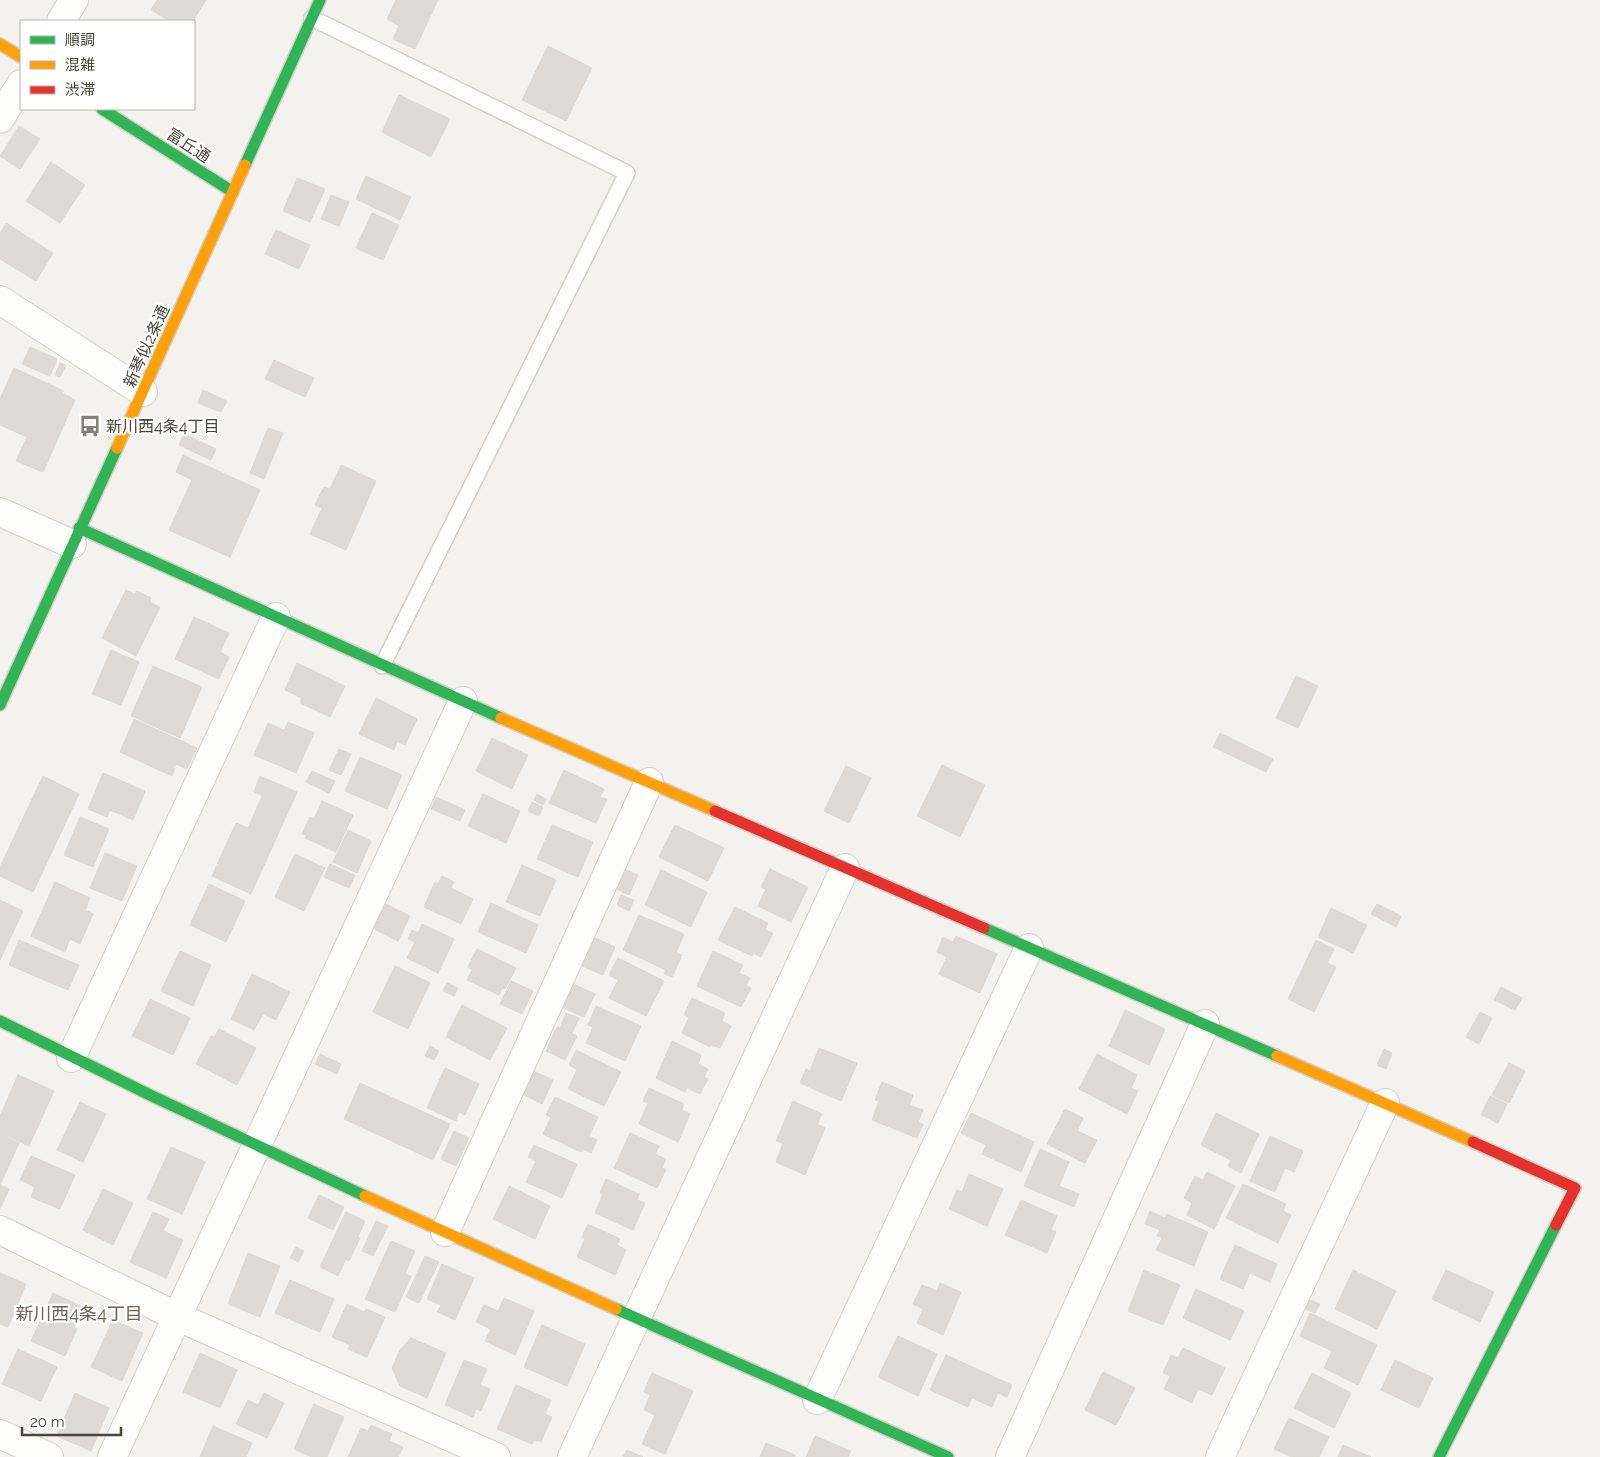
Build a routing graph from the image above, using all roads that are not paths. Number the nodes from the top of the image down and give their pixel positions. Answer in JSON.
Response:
{"nodes":[{"id":1,"x":74,"y":0,"type":"edge"},
{"id":2,"x":320,"y":0,"type":"edge"},
{"id":3,"x":312,"y":18,"type":"junction"},
{"id":4,"x":61,"y":20,"type":"edge"},
{"id":5,"x":0,"y":44,"type":"edge"},
{"id":6,"x":20,"y":56,"type":"edge"},
{"id":7,"x":20,"y":86,"type":"edge"},
{"id":8,"x":104,"y":110,"type":"edge"},
{"id":9,"x":0,"y":119,"type":"edge"},
{"id":10,"x":233,"y":192,"type":"junction"},
{"id":11,"x":0,"y":300,"type":"edge"},
{"id":12,"x":143,"y":392,"type":"junction"},
{"id":13,"x":0,"y":512,"type":"edge"},
{"id":14,"x":75,"y":536,"type":"junction"},
{"id":15,"x":276,"y":617,"type":"junction"},
{"id":16,"x":382,"y":666,"type":"junction"},
{"id":17,"x":463,"y":701,"type":"junction"},
{"id":18,"x":0,"y":705,"type":"edge"},
{"id":19,"x":649,"y":782,"type":"junction"},
{"id":20,"x":845,"y":868,"type":"junction"},
{"id":21,"x":1029,"y":948,"type":"junction"},
{"id":22,"x":0,"y":1021,"type":"edge"},
{"id":23,"x":1205,"y":1024,"type":"junction"},
{"id":24,"x":71,"y":1058,"type":"junction"},
{"id":25,"x":1385,"y":1103,"type":"junction"},
{"id":26,"x":256,"y":1146,"type":"junction"},
{"id":27,"x":0,"y":1230,"type":"edge"},
{"id":28,"x":445,"y":1232,"type":"junction"},
{"id":29,"x":178,"y":1317,"type":"junction"},
{"id":30,"x":635,"y":1320,"type":"junction"},
{"id":31,"x":817,"y":1400,"type":"junction"},
{"id":32,"x":0,"y":1434,"type":"edge"},
{"id":33,"x":49,"y":1457,"type":"edge"},
{"id":34,"x":112,"y":1457,"type":"edge"},
{"id":35,"x":496,"y":1457,"type":"edge"},
{"id":36,"x":572,"y":1457,"type":"edge"},
{"id":37,"x":948,"y":1457,"type":"edge"},
{"id":38,"x":1010,"y":1457,"type":"edge"},
{"id":39,"x":1220,"y":1457,"type":"edge"},
{"id":40,"x":1439,"y":1457,"type":"edge"}],
"edges":[{"from":1,"to":4,"type":"street"},
{"from":2,"to":3,"type":"street","name":"新琴似2条通"},
{"from":3,"to":10,"type":"street","name":"新琴似2条通"},
{"from":3,"to":16,"type":"lane"},
{"from":5,"to":6,"type":"street"},
{"from":7,"to":9,"type":"street"},
{"from":8,"to":10,"type":"street","name":"富丘通"},
{"from":10,"to":12,"type":"street","name":"新琴似2条通"},
{"from":11,"to":12,"type":"street"},
{"from":12,"to":14,"type":"street","name":"新琴似2条通"},
{"from":13,"to":14,"type":"street"},
{"from":14,"to":15,"type":"street"},
{"from":14,"to":18,"type":"street","name":"新琴似2条通"},
{"from":15,"to":16,"type":"street"},
{"from":15,"to":24,"type":"street"},
{"from":16,"to":17,"type":"street"},
{"from":17,"to":19,"type":"street"},
{"from":17,"to":26,"type":"street"},
{"from":19,"to":20,"type":"street"},
{"from":19,"to":28,"type":"street"},
{"from":20,"to":21,"type":"street"},
{"from":20,"to":30,"type":"street"},
{"from":21,"to":23,"type":"street"},
{"from":21,"to":31,"type":"street"},
{"from":22,"to":24,"type":"street"},
{"from":23,"to":25,"type":"street"},
{"from":23,"to":38,"type":"street"},
{"from":24,"to":26,"type":"street"},
{"from":25,"to":39,"type":"street"},
{"from":25,"to":40,"type":"street"},
{"from":26,"to":28,"type":"street"},
{"from":26,"to":29,"type":"street"},
{"from":27,"to":29,"type":"street"},
{"from":28,"to":30,"type":"street"},
{"from":29,"to":34,"type":"street"},
{"from":29,"to":35,"type":"street"},
{"from":30,"to":31,"type":"street"},
{"from":30,"to":36,"type":"street"},
{"from":31,"to":37,"type":"street"},
{"from":32,"to":33,"type":"street"}]}
